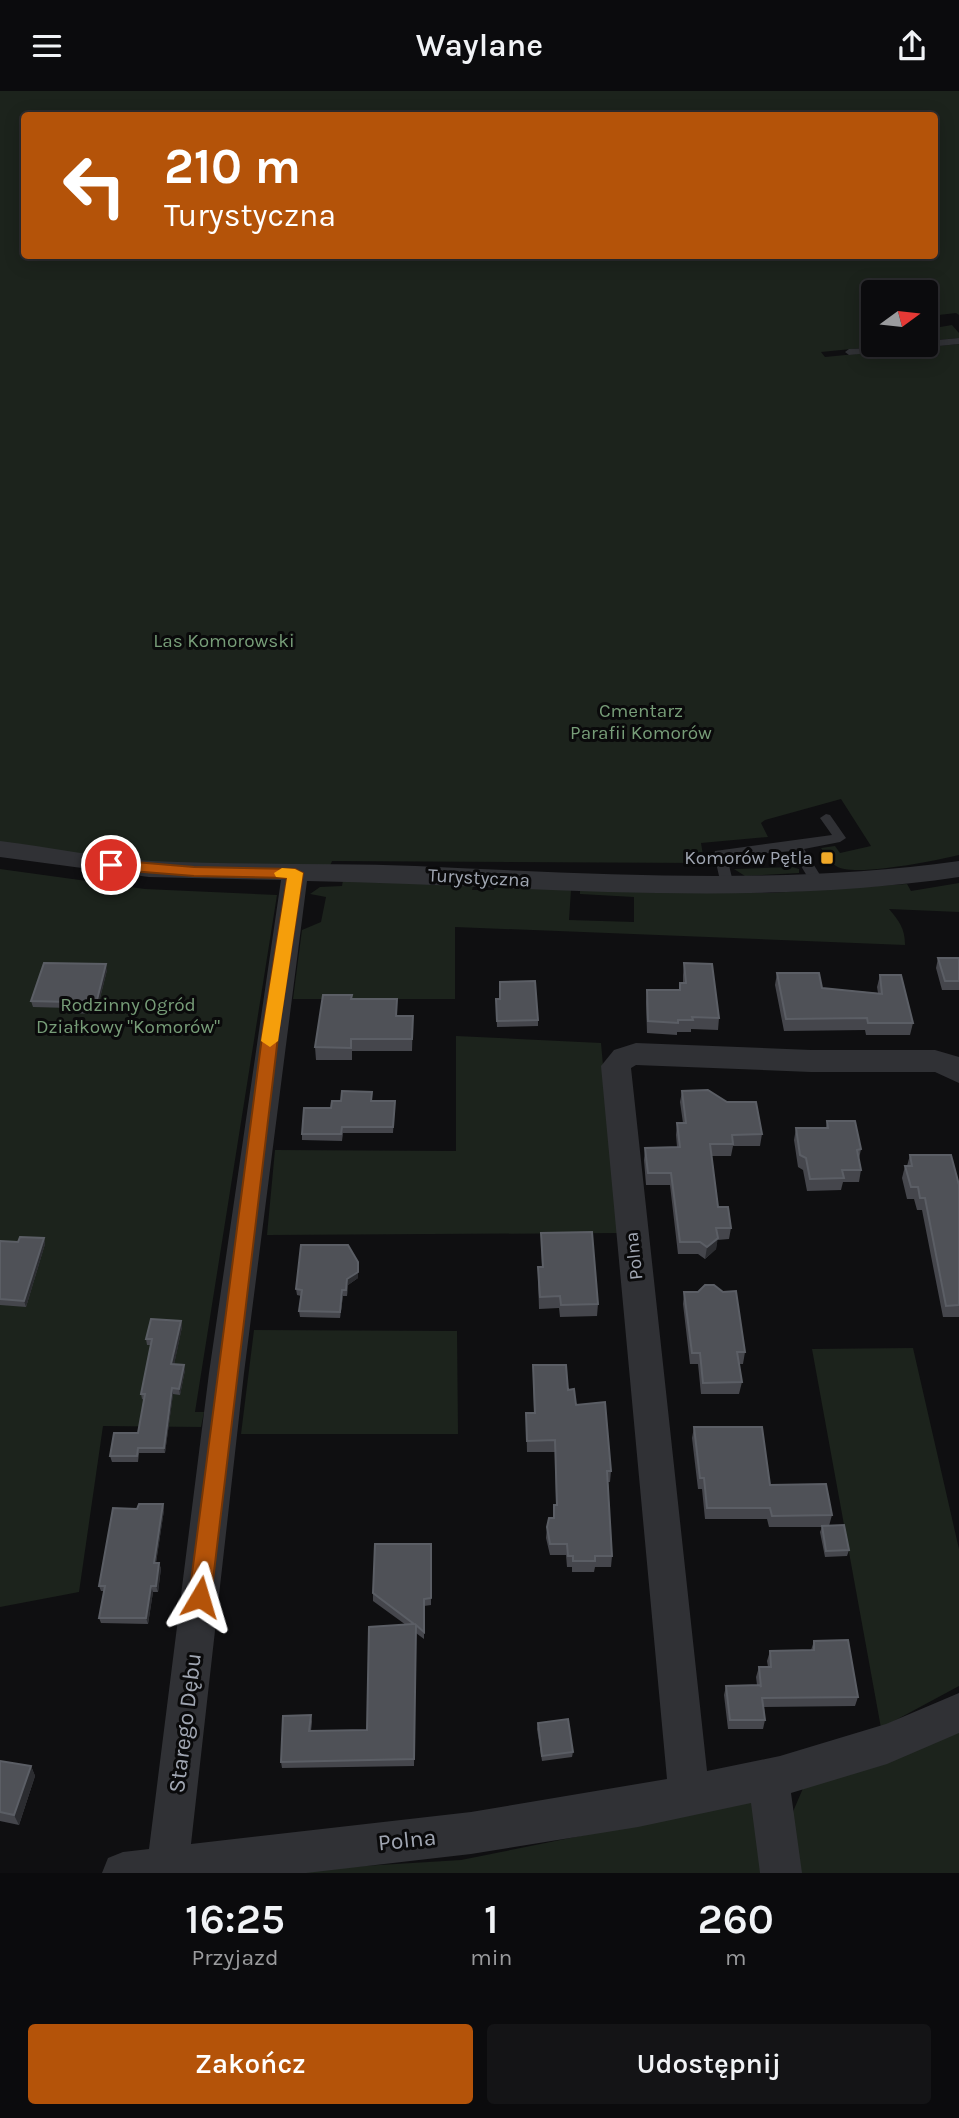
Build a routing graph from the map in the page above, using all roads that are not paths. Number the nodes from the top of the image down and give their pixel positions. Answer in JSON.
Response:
{"nodes":[{"id":1,"x":959,"y":341,"type":"edge"},
{"id":2,"x":938,"y":343,"type":"edge"},
{"id":3,"x":861,"y":351,"type":"edge"},
{"id":4,"x":849,"y":352,"type":"dead end"},
{"id":5,"x":827,"y":818,"type":"dead end"},
{"id":6,"x":796,"y":846,"type":"junction"},
{"id":7,"x":0,"y":849,"type":"edge"},
{"id":8,"x":959,"y":869,"type":"edge"},
{"id":9,"x":295,"y":873,"type":"junction"},
{"id":10,"x":818,"y":883,"type":"junction"},
{"id":11,"x":727,"y":886,"type":"junction"},
{"id":12,"x":959,"y":1072,"type":"edge"},
{"id":13,"x":959,"y":1713,"type":"edge"},
{"id":14,"x":769,"y":1779,"type":"junction"},
{"id":15,"x":689,"y":1795,"type":"junction"},
{"id":16,"x":168,"y":1869,"type":"edge"},
{"id":17,"x":123,"y":1873,"type":"edge"},
{"id":18,"x":781,"y":1873,"type":"edge"}],
"edges":[{"from":1,"to":2,"type":"lane"},
{"from":3,"to":4,"type":"lane"},
{"from":5,"to":6,"type":"lane"},
{"from":6,"to":10,"type":"lane"},
{"from":6,"to":11,"type":"lane"},
{"from":7,"to":9,"type":"street","name":"Turystyczna"},
{"from":8,"to":10,"type":"street","name":"Turystyczna"},
{"from":9,"to":11,"type":"street","name":"Turystyczna"},
{"from":9,"to":16,"type":"street","name":"Starego Dębu"},
{"from":10,"to":11,"type":"street","name":"Turystyczna"},
{"from":12,"to":15,"type":"street","name":"Polna"},
{"from":13,"to":14,"type":"street","name":"Polna"},
{"from":14,"to":15,"type":"street","name":"Polna"},
{"from":14,"to":18,"type":"street"},
{"from":15,"to":16,"type":"street","name":"Polna"},
{"from":16,"to":17,"type":"street","name":"Polna"}]}
